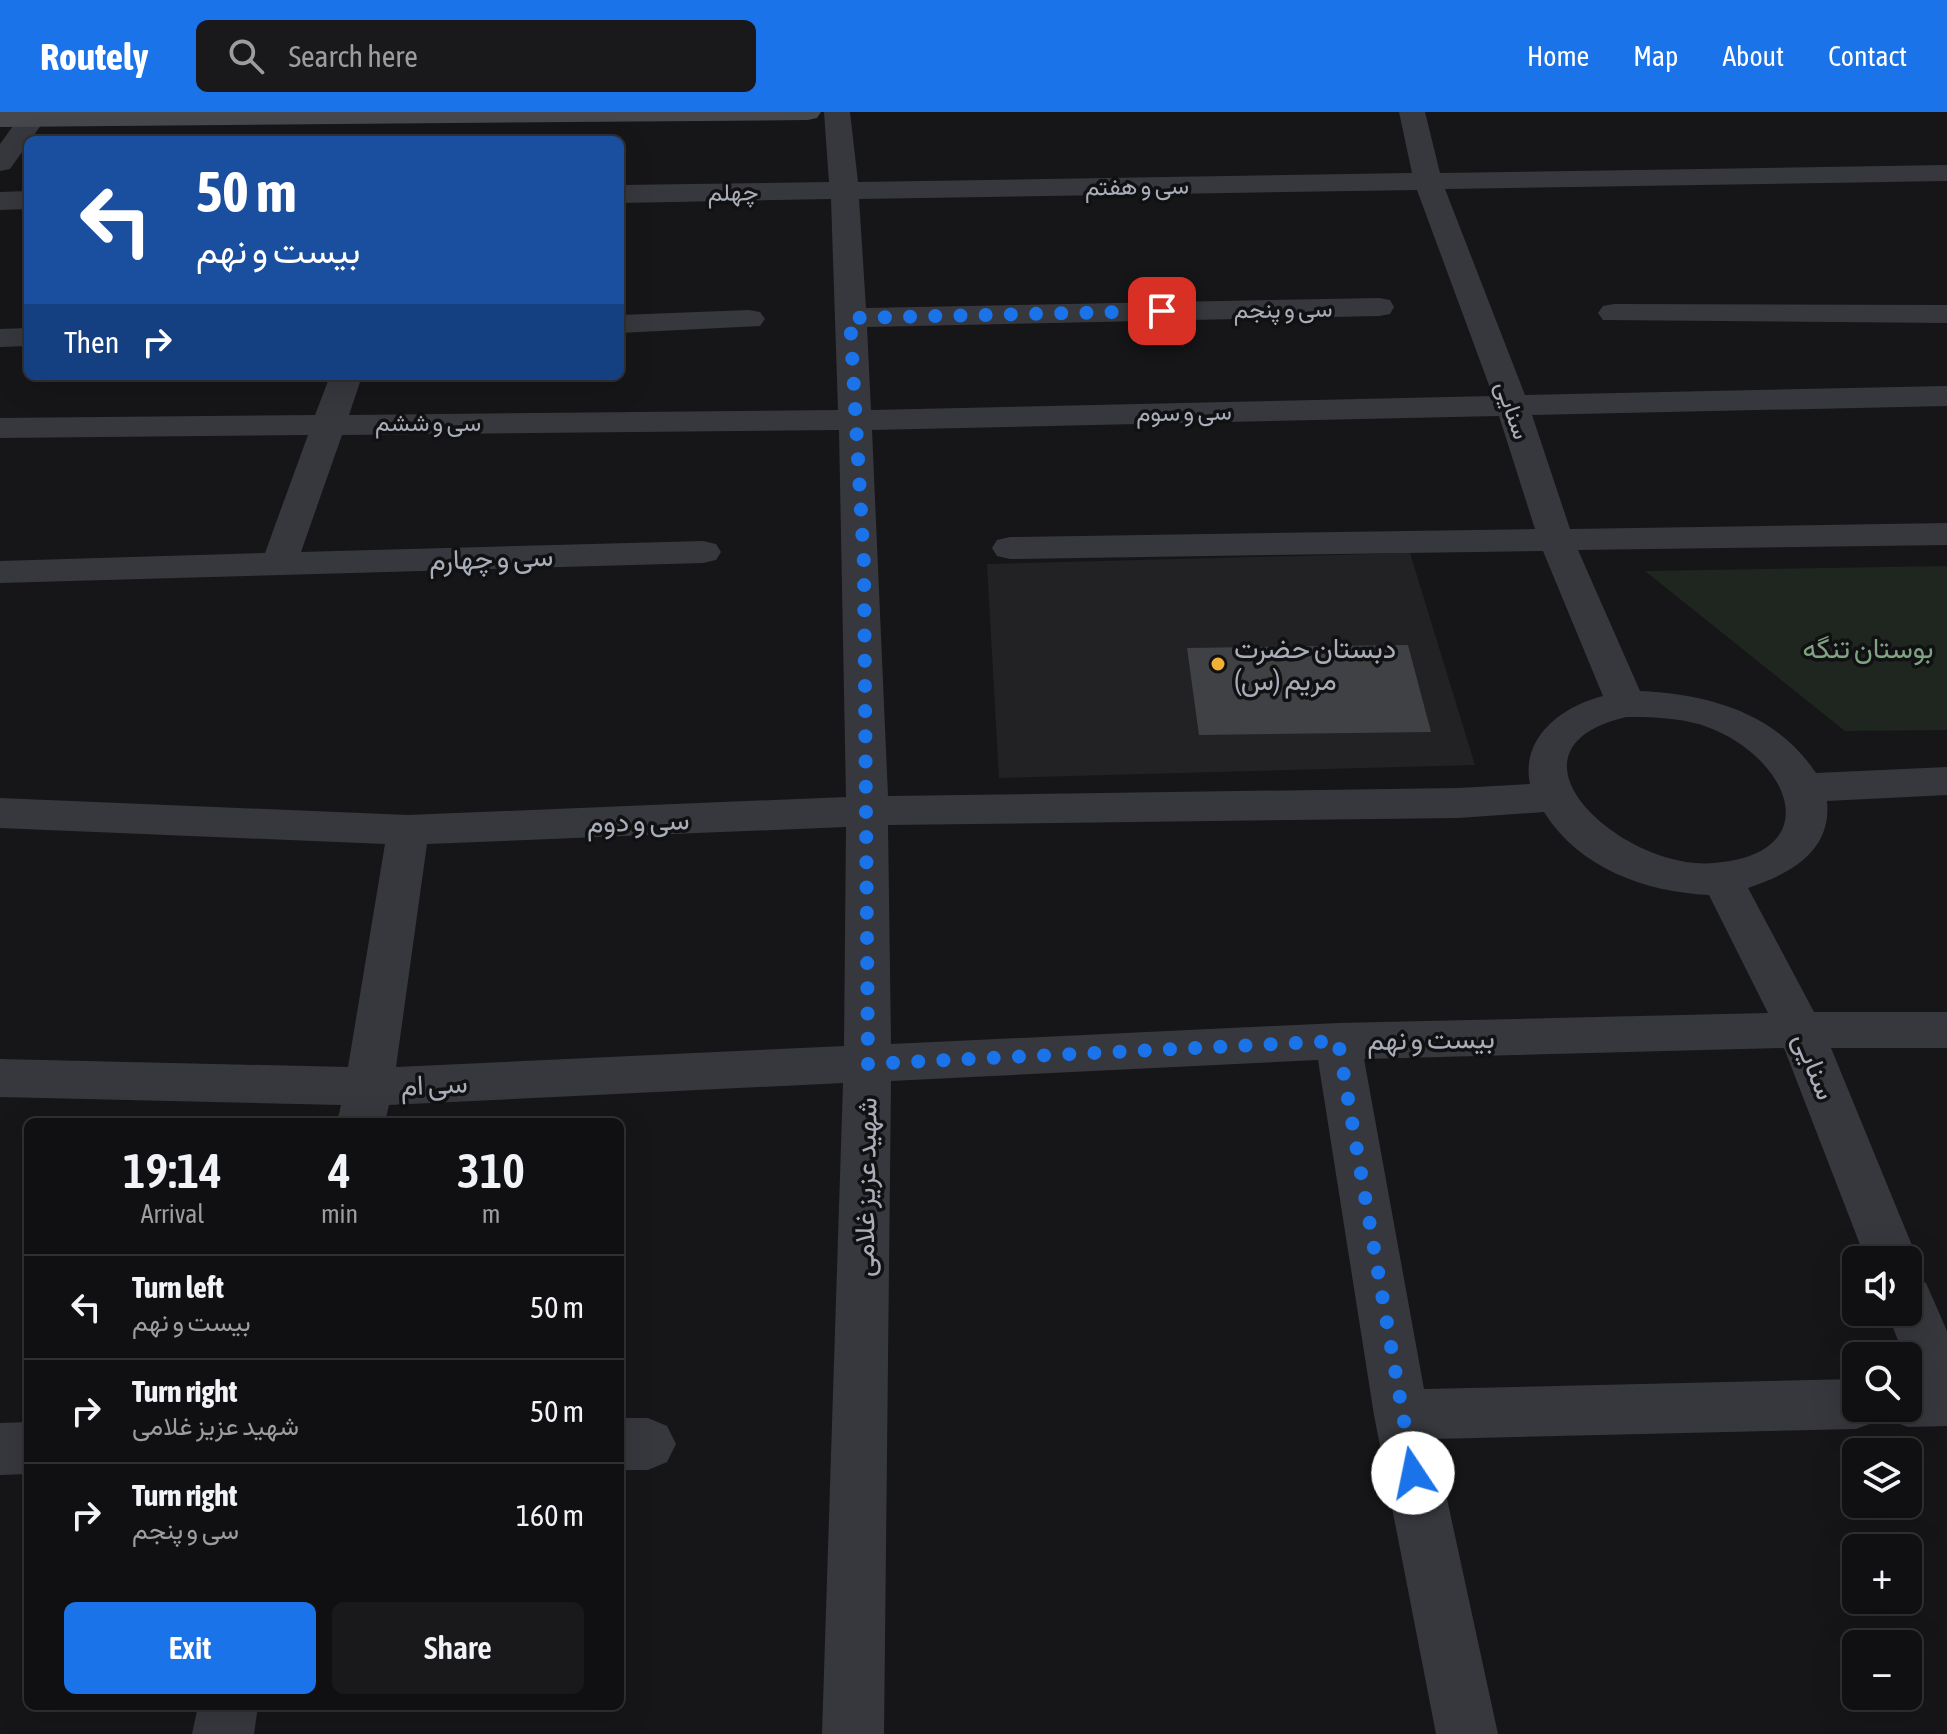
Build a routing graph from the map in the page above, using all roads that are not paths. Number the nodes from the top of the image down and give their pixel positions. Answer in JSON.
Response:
{"nodes":[{"id":1,"x":808,"y":112,"type":"edge"},
{"id":2,"x":837,"y":112,"type":"edge"},
{"id":3,"x":1412,"y":112,"type":"edge"},
{"id":4,"x":35,"y":115,"type":"edge"},
{"id":5,"x":0,"y":119,"type":"edge"},
{"id":6,"x":0,"y":163,"type":"edge"},
{"id":7,"x":1947,"y":173,"type":"edge"},
{"id":8,"x":1428,"y":182,"type":"junction"},
{"id":9,"x":846,"y":191,"type":"junction"},
{"id":10,"x":624,"y":194,"type":"edge"},
{"id":11,"x":24,"y":200,"type":"edge"},
{"id":12,"x":0,"y":201,"type":"edge"},
{"id":13,"x":1379,"y":307,"type":"dead end"},
{"id":14,"x":1614,"y":313,"type":"dead end"},
{"id":15,"x":1947,"y":314,"type":"edge"},
{"id":16,"x":850,"y":318,"type":"junction"},
{"id":17,"x":749,"y":319,"type":"dead end"},
{"id":18,"x":624,"y":324,"type":"edge"},
{"id":19,"x":345,"y":380,"type":"edge"},
{"id":20,"x":1947,"y":396,"type":"edge"},
{"id":21,"x":1512,"y":403,"type":"junction"},
{"id":22,"x":855,"y":420,"type":"junction"},
{"id":23,"x":329,"y":423,"type":"junction"},
{"id":24,"x":0,"y":428,"type":"edge"},
{"id":25,"x":1947,"y":534,"type":"edge"},
{"id":26,"x":1556,"y":540,"type":"junction"},
{"id":27,"x":1010,"y":548,"type":"dead end"},
{"id":28,"x":703,"y":552,"type":"dead end"},
{"id":29,"x":279,"y":564,"type":"junction"},
{"id":30,"x":0,"y":572,"type":"edge"},
{"id":31,"x":1626,"y":704,"type":"junction"},
{"id":32,"x":1947,"y":781,"type":"edge"},
{"id":33,"x":1804,"y":788,"type":"junction"},
{"id":34,"x":1555,"y":797,"type":"junction"},
{"id":35,"x":868,"y":811,"type":"junction"},
{"id":36,"x":0,"y":813,"type":"edge"},
{"id":37,"x":408,"y":830,"type":"junction"},
{"id":38,"x":1722,"y":879,"type":"junction"},
{"id":39,"x":1800,"y":1030,"type":"junction"},
{"id":40,"x":1947,"y":1030,"type":"edge"},
{"id":41,"x":1338,"y":1041,"type":"junction"},
{"id":42,"x":868,"y":1064,"type":"junction"},
{"id":43,"x":0,"y":1078,"type":"edge"},
{"id":44,"x":365,"y":1105,"type":"edge"},
{"id":45,"x":1886,"y":1246,"type":"edge"},
{"id":46,"x":1919,"y":1326,"type":"edge"},
{"id":47,"x":1947,"y":1399,"type":"edge"},
{"id":48,"x":1922,"y":1401,"type":"edge"},
{"id":49,"x":1842,"y":1404,"type":"edge"},
{"id":50,"x":1401,"y":1415,"type":"junction"},
{"id":51,"x":24,"y":1448,"type":"edge"},
{"id":52,"x":0,"y":1449,"type":"edge"},
{"id":53,"x":227,"y":1710,"type":"edge"},
{"id":54,"x":223,"y":1734,"type":"edge"},
{"id":55,"x":853,"y":1734,"type":"edge"},
{"id":56,"x":1467,"y":1734,"type":"edge"}],
"edges":[{"from":1,"to":4,"type":"street"},
{"from":2,"to":9,"type":"street","name":"شهید عزیز غلامی"},
{"from":3,"to":8,"type":"street","name":"سنایی"},
{"from":4,"to":5,"type":"street"},
{"from":4,"to":6,"type":"street"},
{"from":7,"to":8,"type":"street","name":"سی و هفتم"},
{"from":8,"to":9,"type":"street","name":"سی و هفتم"},
{"from":8,"to":21,"type":"street","name":"سنایی"},
{"from":9,"to":10,"type":"street","name":"چهلم"},
{"from":9,"to":16,"type":"street","name":"شهید عزیز غلامی"},
{"from":11,"to":12,"type":"street"},
{"from":13,"to":16,"type":"street","name":"سی و پنجم"},
{"from":14,"to":15,"type":"street"},
{"from":16,"to":22,"type":"street","name":"شهید عزیز غلامی"},
{"from":17,"to":18,"type":"street"},
{"from":19,"to":23,"type":"street"},
{"from":20,"to":21,"type":"street","name":"سی و سوم"},
{"from":21,"to":22,"type":"street","name":"سی و سوم"},
{"from":21,"to":26,"type":"street","name":"سنایی"},
{"from":22,"to":23,"type":"street","name":"سی و ششم"},
{"from":22,"to":35,"type":"street","name":"شهید عزیز غلامی"},
{"from":23,"to":24,"type":"street","name":"سی و ششم"},
{"from":23,"to":29,"type":"street"},
{"from":25,"to":26,"type":"street"},
{"from":26,"to":27,"type":"street"},
{"from":26,"to":31,"type":"street","name":"سنایی"},
{"from":28,"to":29,"type":"street","name":"سی و چهارم"},
{"from":29,"to":30,"type":"street","name":"سی و چهارم"},
{"from":31,"to":33,"type":"street"},
{"from":31,"to":34,"type":"street"},
{"from":32,"to":33,"type":"street"},
{"from":33,"to":38,"type":"street"},
{"from":34,"to":35,"type":"street","name":"سی و دوم"},
{"from":34,"to":38,"type":"street"},
{"from":35,"to":37,"type":"street","name":"سی و دوم"},
{"from":35,"to":42,"type":"street","name":"شهید عزیز غلامی"},
{"from":36,"to":37,"type":"street","name":"سی و دوم"},
{"from":37,"to":44,"type":"street"},
{"from":38,"to":39,"type":"street","name":"سنایی"},
{"from":39,"to":40,"type":"street","name":"بیست و نهم"},
{"from":39,"to":41,"type":"street","name":"بیست و نهم"},
{"from":39,"to":45,"type":"street","name":"سنایی"},
{"from":41,"to":42,"type":"street","name":"بیست و نهم"},
{"from":41,"to":50,"type":"street"},
{"from":42,"to":44,"type":"street","name":"سی ام"},
{"from":42,"to":55,"type":"street","name":"شهید عزیز غلامی"},
{"from":43,"to":44,"type":"street","name":"سی ام"},
{"from":46,"to":47,"type":"street"},
{"from":47,"to":48,"type":"street"},
{"from":49,"to":50,"type":"street"},
{"from":50,"to":56,"type":"street"},
{"from":51,"to":52,"type":"street"},
{"from":53,"to":54,"type":"street"}]}
